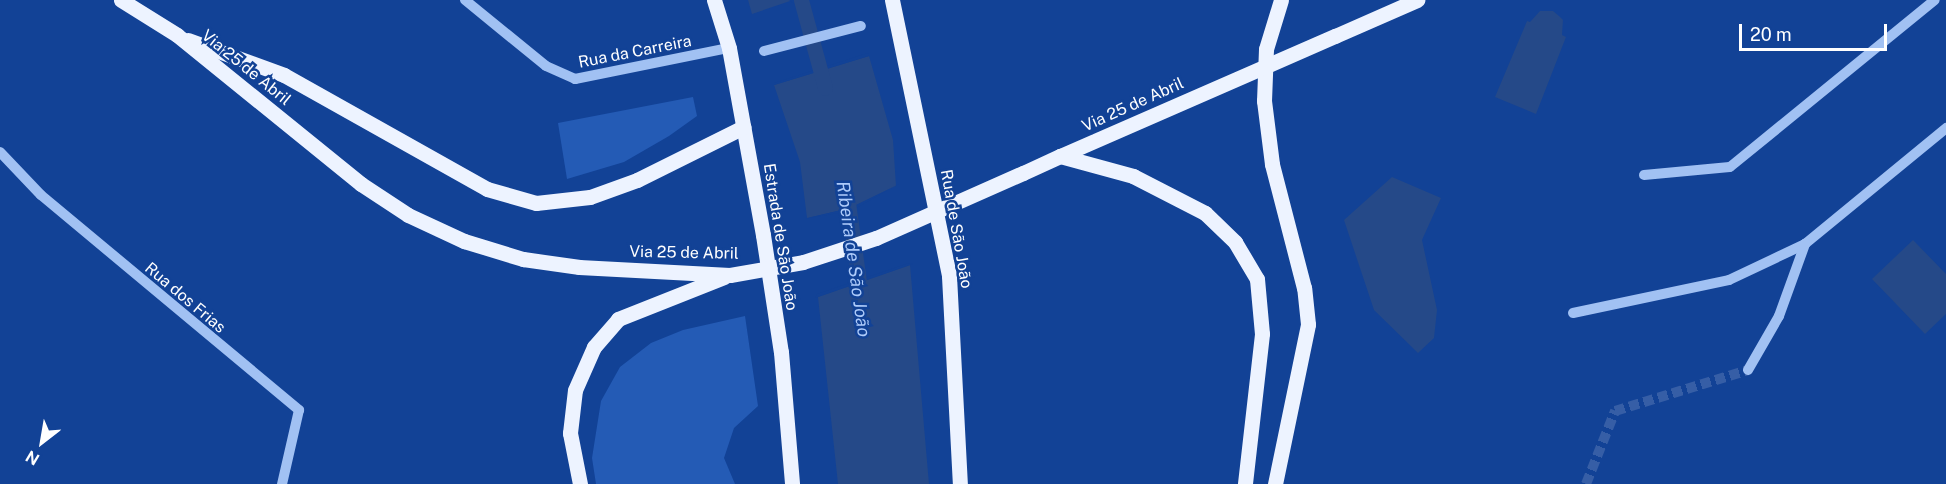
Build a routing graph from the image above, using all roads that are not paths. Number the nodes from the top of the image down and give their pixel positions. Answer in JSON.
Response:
{"nodes":[{"id":1,"x":121,"y":0,"type":"edge"},
{"id":2,"x":465,"y":0,"type":"edge"},
{"id":3,"x":714,"y":0,"type":"edge"},
{"id":4,"x":892,"y":0,"type":"edge"},
{"id":5,"x":1281,"y":0,"type":"edge"},
{"id":6,"x":1417,"y":0,"type":"edge"},
{"id":7,"x":1935,"y":0,"type":"edge"},
{"id":8,"x":861,"y":26,"type":"dead end"},
{"id":9,"x":177,"y":36,"type":"junction"},
{"id":10,"x":729,"y":48,"type":"junction"},
{"id":11,"x":764,"y":51,"type":"dead end"},
{"id":12,"x":744,"y":127,"type":"junction"},
{"id":13,"x":1946,"y":128,"type":"edge"},
{"id":14,"x":0,"y":152,"type":"edge"},
{"id":15,"x":1060,"y":156,"type":"junction"},
{"id":16,"x":1644,"y":175,"type":"dead end"},
{"id":17,"x":1805,"y":244,"type":"junction"},
{"id":18,"x":730,"y":275,"type":"junction"},
{"id":19,"x":1573,"y":313,"type":"dead end"},
{"id":20,"x":1748,"y":370,"type":"tunnel mouth"},
{"id":21,"x":282,"y":484,"type":"edge"},
{"id":22,"x":580,"y":484,"type":"edge"},
{"id":23,"x":792,"y":484,"type":"edge"},
{"id":24,"x":960,"y":484,"type":"edge"},
{"id":25,"x":1245,"y":484,"type":"edge"},
{"id":26,"x":1275,"y":484,"type":"edge"}],
"edges":[{"from":1,"to":9,"type":"main road","name":"Via 25 de Abril"},
{"from":2,"to":10,"type":"street","name":"Rua da Carreira"},
{"from":3,"to":10,"type":"main road","name":"Estrada de São João"},
{"from":4,"to":24,"type":"main road","name":"Rua de São João"},
{"from":5,"to":26,"type":"main road"},
{"from":6,"to":15,"type":"main road","name":"Via 25 de Abril","bridge":true},
{"from":7,"to":16,"type":"street"},
{"from":8,"to":11,"type":"street"},
{"from":9,"to":12,"type":"main road"},
{"from":9,"to":18,"type":"main road","name":"Via 25 de Abril"},
{"from":10,"to":12,"type":"main road","name":"Estrada de São João"},
{"from":12,"to":23,"type":"main road","name":"Estrada de São João"},
{"from":13,"to":17,"type":"street"},
{"from":14,"to":21,"type":"street","name":"Rua dos Frias"},
{"from":15,"to":18,"type":"main road","name":"Via 25 de Abril","bridge":true},
{"from":15,"to":25,"type":"main road"},
{"from":17,"to":19,"type":"street"},
{"from":17,"to":20,"type":"street"},
{"from":18,"to":22,"type":"main road"}]}
